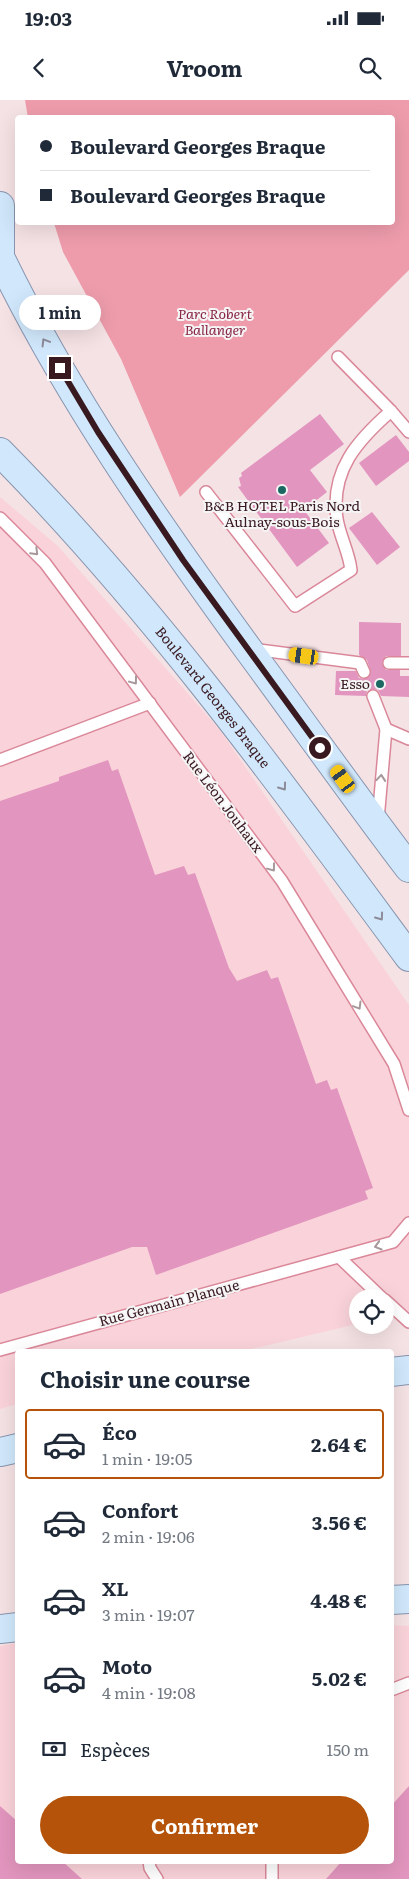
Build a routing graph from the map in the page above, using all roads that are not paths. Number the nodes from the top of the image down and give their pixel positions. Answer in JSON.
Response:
{"nodes":[{"id":1,"x":0,"y":206,"type":"edge"},
{"id":2,"x":0,"y":257,"type":"edge"},
{"id":3,"x":338,"y":357,"type":"dead end"},
{"id":4,"x":391,"y":411,"type":"junction"},
{"id":5,"x":409,"y":432,"type":"edge"},
{"id":6,"x":0,"y":452,"type":"edge"},
{"id":7,"x":0,"y":478,"type":"edge"},
{"id":8,"x":206,"y":492,"type":"dead end"},
{"id":9,"x":0,"y":518,"type":"edge"},
{"id":10,"x":145,"y":611,"type":"junction"},
{"id":11,"x":248,"y":649,"type":"junction"},
{"id":12,"x":389,"y":663,"type":"dead end"},
{"id":13,"x":409,"y":663,"type":"edge"},
{"id":14,"x":365,"y":666,"type":"dead end"},
{"id":15,"x":373,"y":696,"type":"dead end"},
{"id":16,"x":150,"y":702,"type":"junction"},
{"id":17,"x":386,"y":729,"type":"junction"},
{"id":18,"x":409,"y":740,"type":"edge"},
{"id":19,"x":0,"y":760,"type":"edge"},
{"id":20,"x":377,"y":826,"type":"junction"},
{"id":21,"x":409,"y":868,"type":"edge"},
{"id":22,"x":409,"y":957,"type":"edge"},
{"id":23,"x":409,"y":1110,"type":"edge"},
{"id":24,"x":409,"y":1223,"type":"edge"},
{"id":25,"x":339,"y":1257,"type":"junction"},
{"id":26,"x":373,"y":1289,"type":"edge"},
{"id":27,"x":394,"y":1308,"type":"edge"},
{"id":28,"x":409,"y":1322,"type":"edge"},
{"id":29,"x":0,"y":1350,"type":"edge"},
{"id":30,"x":409,"y":1370,"type":"edge"},
{"id":31,"x":394,"y":1372,"type":"edge"},
{"id":32,"x":15,"y":1449,"type":"edge"},
{"id":33,"x":0,"y":1452,"type":"edge"},
{"id":34,"x":409,"y":1599,"type":"edge"},
{"id":35,"x":394,"y":1600,"type":"edge"},
{"id":36,"x":15,"y":1627,"type":"edge"},
{"id":37,"x":0,"y":1629,"type":"edge"},
{"id":38,"x":409,"y":1682,"type":"edge"},
{"id":39,"x":394,"y":1689,"type":"edge"},
{"id":40,"x":149,"y":1864,"type":"edge"},
{"id":41,"x":272,"y":1864,"type":"edge"},
{"id":42,"x":157,"y":1879,"type":"edge"},
{"id":43,"x":272,"y":1879,"type":"edge"}],
"edges":[{"from":1,"to":2,"type":"main road"},
{"from":11,"to":2,"type":"main road","one_way":true},
{"from":3,"to":4,"type":"lane"},
{"from":4,"to":5,"type":"lane"},
{"from":4,"to":8,"type":"lane"},
{"from":6,"to":10,"type":"main road","name":"Boulevard Georges Braque"},
{"from":7,"to":10,"type":"main road"},
{"from":9,"to":16,"type":"lane","name":"Rue Léon Jouhaux","one_way":true},
{"from":10,"to":22,"type":"main road","name":"Boulevard Georges Braque","one_way":true},
{"from":11,"to":14,"type":"lane"},
{"from":11,"to":20,"type":"main road"},
{"from":12,"to":13,"type":"lane"},
{"from":15,"to":17,"type":"lane"},
{"from":16,"to":19,"type":"lane"},
{"from":16,"to":23,"type":"lane","name":"Rue Léon Jouhaux","one_way":true},
{"from":17,"to":18,"type":"lane"},
{"from":20,"to":17,"type":"lane","one_way":true},
{"from":20,"to":21,"type":"main road"},
{"from":24,"to":25,"type":"lane","one_way":true},
{"from":25,"to":26,"type":"lane"},
{"from":25,"to":29,"type":"lane","name":"Rue Germain Planque"},
{"from":27,"to":28,"type":"lane"},
{"from":30,"to":31,"type":"main road"},
{"from":32,"to":33,"type":"main road"},
{"from":34,"to":35,"type":"main road"},
{"from":36,"to":37,"type":"main road"},
{"from":38,"to":39,"type":"lane"},
{"from":40,"to":42,"type":"lane"},
{"from":41,"to":43,"type":"lane"}]}
